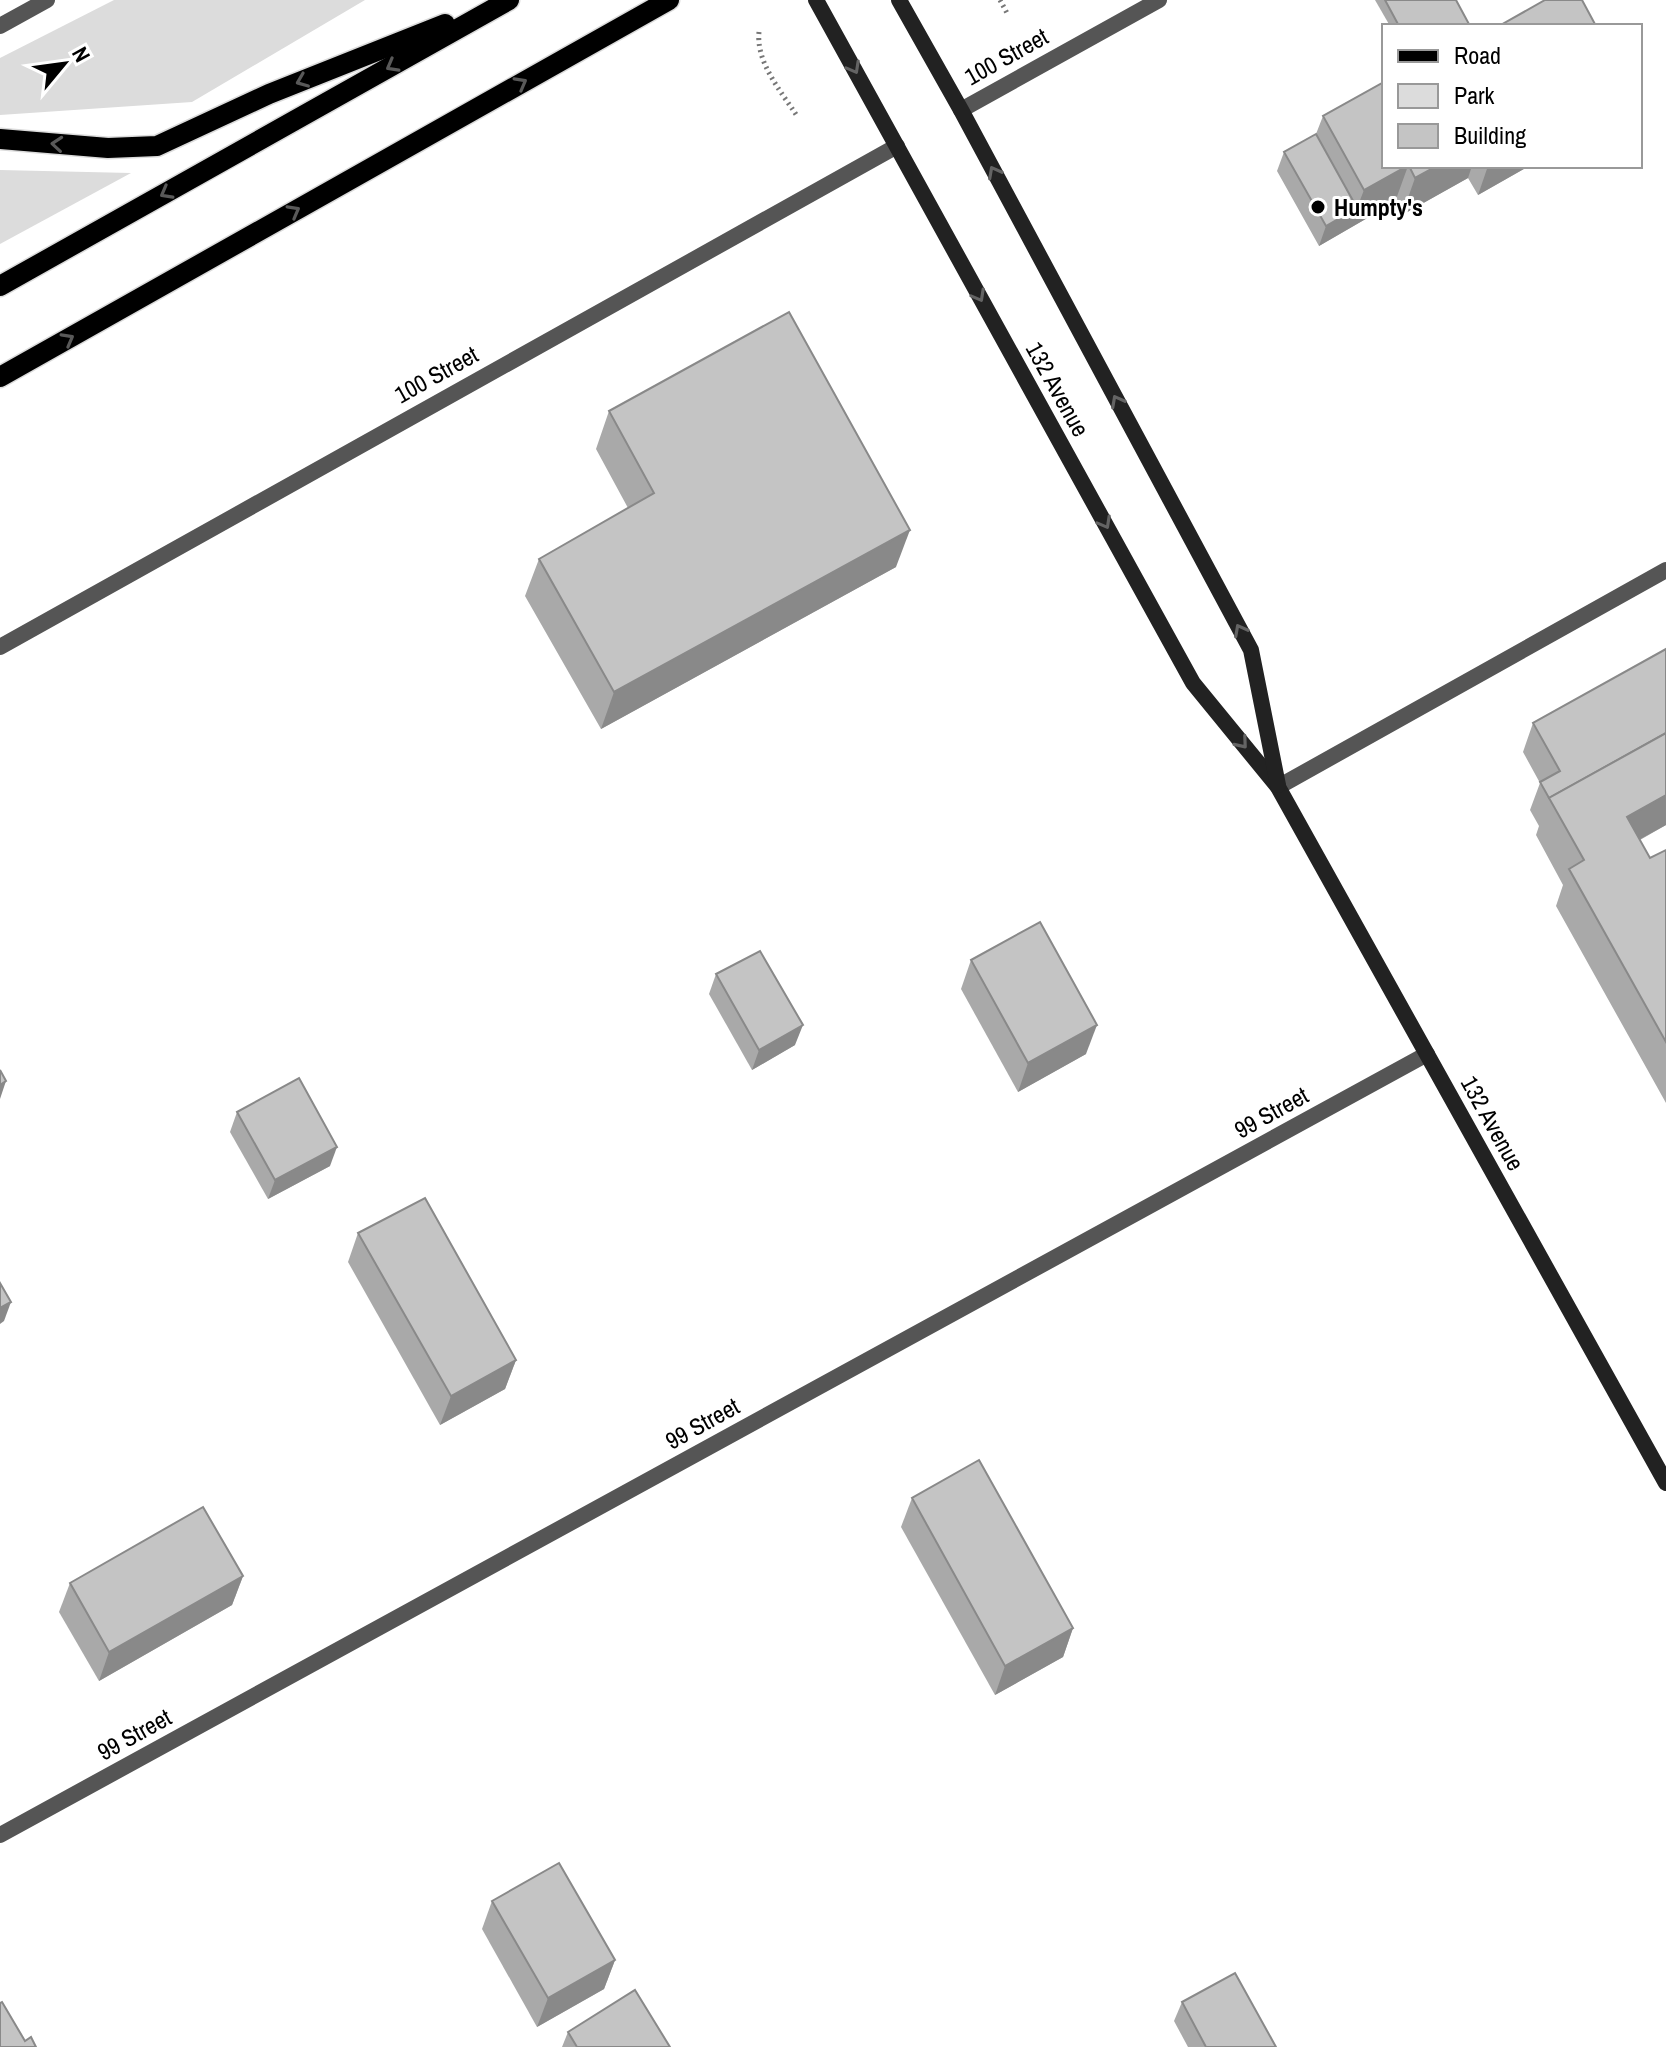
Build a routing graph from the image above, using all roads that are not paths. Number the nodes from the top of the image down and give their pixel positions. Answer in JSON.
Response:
{"nodes":[{"id":1,"x":47,"y":0,"type":"edge"},
{"id":2,"x":507,"y":0,"type":"edge"},
{"id":3,"x":669,"y":0,"type":"edge"},
{"id":4,"x":816,"y":0,"type":"edge"},
{"id":5,"x":899,"y":0,"type":"edge"},
{"id":6,"x":1159,"y":0,"type":"edge"},
{"id":7,"x":0,"y":26,"type":"edge"},
{"id":8,"x":961,"y":110,"type":"junction"},
{"id":9,"x":0,"y":139,"type":"edge"},
{"id":10,"x":897,"y":146,"type":"junction"},
{"id":11,"x":0,"y":286,"type":"edge"},
{"id":12,"x":0,"y":377,"type":"edge"},
{"id":13,"x":1666,"y":570,"type":"edge"},
{"id":14,"x":0,"y":647,"type":"edge"},
{"id":15,"x":1278,"y":787,"type":"junction"},
{"id":16,"x":1427,"y":1054,"type":"junction"},
{"id":17,"x":1666,"y":1483,"type":"edge"},
{"id":18,"x":0,"y":1835,"type":"edge"}],
"edges":[{"from":1,"to":7,"type":"street"},
{"from":2,"to":9,"type":"main road","one_way":true},
{"from":2,"to":11,"type":"main road","one_way":true},
{"from":12,"to":3,"type":"main road","one_way":true},
{"from":4,"to":10,"type":"main road","name":"132 Avenue","one_way":true},
{"from":5,"to":8,"type":"main road","name":"132 Avenue"},
{"from":6,"to":8,"type":"street","name":"100 Street"},
{"from":15,"to":8,"type":"main road","name":"132 Avenue","one_way":true},
{"from":10,"to":14,"type":"street","name":"100 Street"},
{"from":10,"to":15,"type":"main road","name":"132 Avenue","one_way":true},
{"from":13,"to":15,"type":"street"},
{"from":15,"to":16,"type":"main road","name":"132 Avenue"},
{"from":16,"to":17,"type":"main road","name":"132 Avenue"},
{"from":16,"to":18,"type":"street","name":"99 Street"}]}
